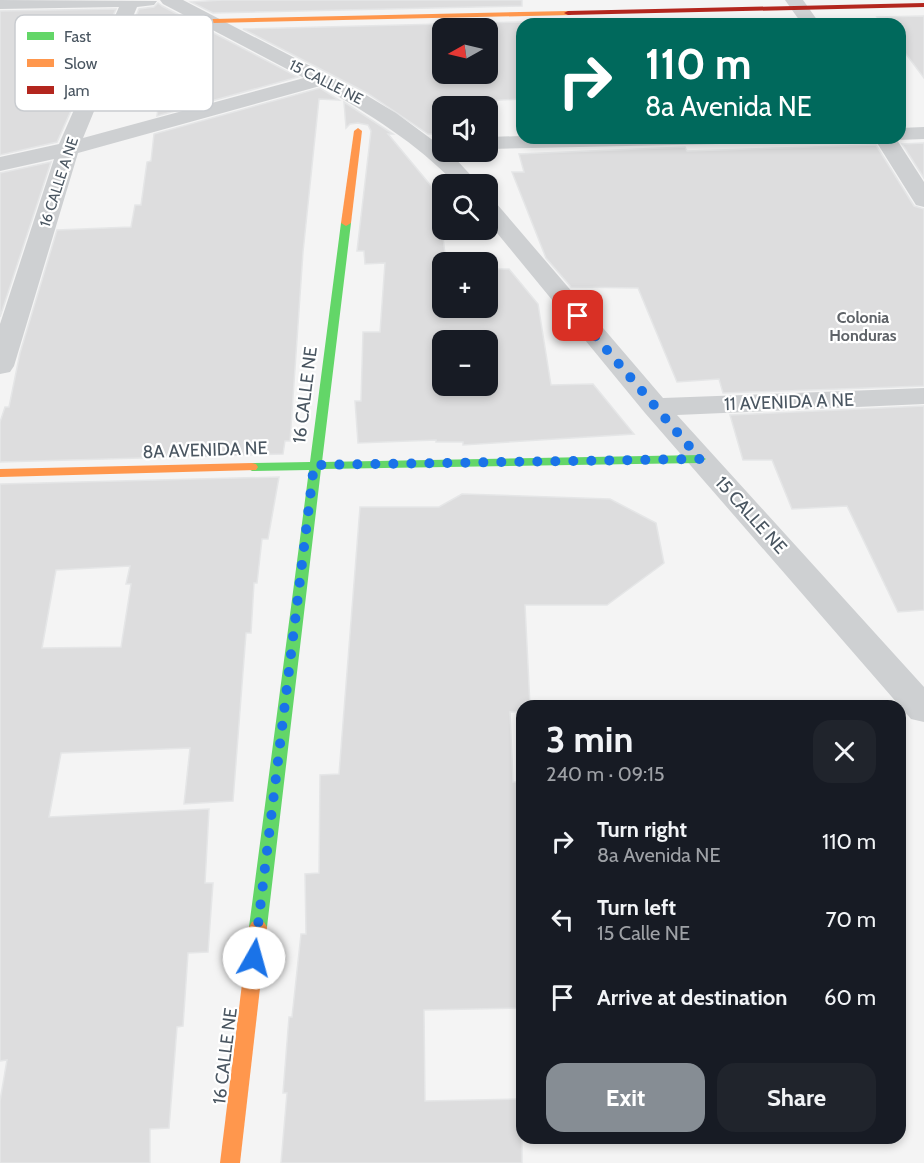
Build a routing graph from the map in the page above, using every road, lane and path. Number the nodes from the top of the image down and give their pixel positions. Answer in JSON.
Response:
{"nodes":[{"id":1,"x":170,"y":0,"type":"edge"},
{"id":2,"x":130,"y":2,"type":"junction"},
{"id":3,"x":0,"y":4,"type":"edge"},
{"id":4,"x":797,"y":4,"type":"edge"},
{"id":5,"x":924,"y":5,"type":"edge"},
{"id":6,"x":125,"y":15,"type":"edge"},
{"id":7,"x":201,"y":15,"type":"edge"},
{"id":8,"x":807,"y":18,"type":"edge"},
{"id":9,"x":213,"y":21,"type":"joint"},
{"id":10,"x":320,"y":80,"type":"junction"},
{"id":11,"x":213,"y":109,"type":"edge"},
{"id":12,"x":85,"y":111,"type":"edge"},
{"id":13,"x":207,"y":111,"type":"edge"},
{"id":14,"x":358,"y":132,"type":"dead end"},
{"id":15,"x":924,"y":133,"type":"edge"},
{"id":16,"x":906,"y":134,"type":"edge"},
{"id":17,"x":432,"y":142,"type":"edge"},
{"id":18,"x":516,"y":142,"type":"edge"},
{"id":19,"x":498,"y":143,"type":"edge"},
{"id":20,"x":889,"y":144,"type":"edge"},
{"id":21,"x":69,"y":149,"type":"junction"},
{"id":22,"x":450,"y":162,"type":"edge"},
{"id":23,"x":0,"y":164,"type":"edge"},
{"id":24,"x":460,"y":174,"type":"edge"},
{"id":25,"x":924,"y":200,"type":"edge"},
{"id":26,"x":498,"y":220,"type":"edge"},
{"id":27,"x":0,"y":366,"type":"edge"},
{"id":28,"x":924,"y":396,"type":"edge"},
{"id":29,"x":655,"y":407,"type":"junction"},
{"id":30,"x":700,"y":459,"type":"junction"},
{"id":31,"x":314,"y":465,"type":"junction"},
{"id":32,"x":0,"y":473,"type":"edge"},
{"id":33,"x":924,"y":710,"type":"edge"},
{"id":34,"x":230,"y":1163,"type":"edge"}],
"edges":[{"from":1,"to":2,"type":"street"},
{"from":1,"to":7,"type":"street","name":"15 CALLE NE"},
{"from":2,"to":3,"type":"street"},
{"from":2,"to":6,"type":"street","name":"16 CALLE A NE"},
{"from":4,"to":5,"type":"street"},
{"from":4,"to":8,"type":"street"},
{"from":4,"to":9,"type":"street"},
{"from":9,"to":10,"type":"street","name":"15 CALLE NE"},
{"from":10,"to":11,"type":"street"},
{"from":10,"to":17,"type":"street","name":"15 CALLE NE"},
{"from":12,"to":21,"type":"street","name":"16 CALLE A NE"},
{"from":13,"to":21,"type":"street"},
{"from":14,"to":31,"type":"street","name":"16 CALLE NE"},
{"from":15,"to":16,"type":"street"},
{"from":18,"to":19,"type":"street"},
{"from":20,"to":25,"type":"street"},
{"from":21,"to":23,"type":"street"},
{"from":21,"to":27,"type":"street","name":"16 CALLE A NE"},
{"from":22,"to":24,"type":"street","name":"15 CALLE NE"},
{"from":26,"to":29,"type":"street","name":"15 CALLE NE"},
{"from":28,"to":29,"type":"street","name":"11 AVENIDA A NE"},
{"from":29,"to":30,"type":"street","name":"15 CALLE NE"},
{"from":30,"to":31,"type":"street","name":"8A AVENIDA NE"},
{"from":30,"to":33,"type":"street","name":"15 CALLE NE"},
{"from":31,"to":32,"type":"street","name":"8A AVENIDA NE"},
{"from":31,"to":34,"type":"street","name":"16 CALLE NE"}]}
